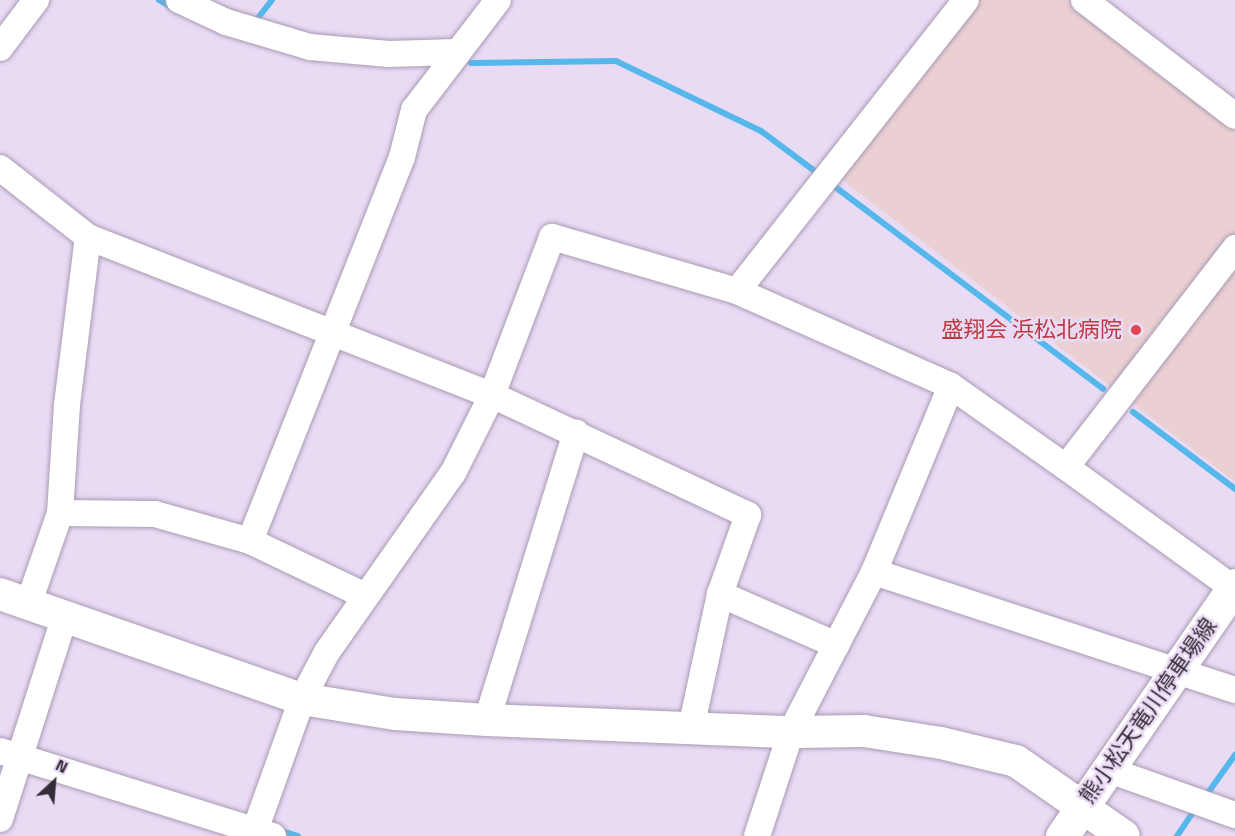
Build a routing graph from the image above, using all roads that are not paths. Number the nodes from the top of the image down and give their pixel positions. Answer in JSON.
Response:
{"nodes":[{"id":1,"x":36,"y":0,"type":"edge"},
{"id":2,"x":179,"y":0,"type":"edge"},
{"id":3,"x":498,"y":0,"type":"edge"},
{"id":4,"x":966,"y":0,"type":"edge"},
{"id":5,"x":1084,"y":0,"type":"edge"},
{"id":6,"x":0,"y":48,"type":"edge"},
{"id":7,"x":458,"y":52,"type":"junction"},
{"id":8,"x":1235,"y":116,"type":"edge"},
{"id":9,"x":0,"y":168,"type":"edge"},
{"id":10,"x":88,"y":237,"type":"junction"},
{"id":11,"x":1235,"y":248,"type":"edge"},
{"id":12,"x":737,"y":291,"type":"junction"},
{"id":13,"x":333,"y":331,"type":"junction"},
{"id":14,"x":951,"y":386,"type":"junction"},
{"id":15,"x":492,"y":395,"type":"junction"},
{"id":16,"x":576,"y":432,"type":"junction"},
{"id":17,"x":1066,"y":467,"type":"junction"},
{"id":18,"x":60,"y":513,"type":"junction"},
{"id":19,"x":250,"y":541,"type":"junction"},
{"id":20,"x":874,"y":572,"type":"junction"},
{"id":21,"x":1234,"y":587,"type":"edge"},
{"id":22,"x":720,"y":594,"type":"junction"},
{"id":23,"x":363,"y":595,"type":"junction"},
{"id":24,"x":14,"y":599,"type":"edge"},
{"id":25,"x":64,"y":618,"type":"junction"},
{"id":26,"x":836,"y":645,"type":"junction"},
{"id":27,"x":1176,"y":671,"type":"junction"},
{"id":28,"x":1235,"y":690,"type":"edge"},
{"id":29,"x":302,"y":699,"type":"junction"},
{"id":30,"x":487,"y":720,"type":"junction"},
{"id":31,"x":691,"y":728,"type":"junction"},
{"id":32,"x":790,"y":732,"type":"junction"},
{"id":33,"x":10,"y":754,"type":"edge"},
{"id":34,"x":1109,"y":770,"type":"junction"},
{"id":35,"x":1082,"y":807,"type":"junction"},
{"id":36,"x":1235,"y":815,"type":"edge"},
{"id":37,"x":0,"y":819,"type":"edge"},
{"id":38,"x":260,"y":834,"type":"edge"},
{"id":39,"x":757,"y":836,"type":"edge"},
{"id":40,"x":1062,"y":836,"type":"edge"},
{"id":41,"x":1124,"y":836,"type":"edge"}],
"edges":[{"from":1,"to":6,"type":"street"},
{"from":2,"to":7,"type":"street"},
{"from":3,"to":7,"type":"street"},
{"from":4,"to":12,"type":"street"},
{"from":5,"to":8,"type":"street"},
{"from":7,"to":13,"type":"street"},
{"from":9,"to":10,"type":"street"},
{"from":10,"to":13,"type":"street"},
{"from":10,"to":18,"type":"street"},
{"from":11,"to":17,"type":"street"},
{"from":12,"to":14,"type":"street"},
{"from":12,"to":15,"type":"street"},
{"from":13,"to":15,"type":"street"},
{"from":13,"to":19,"type":"street"},
{"from":14,"to":17,"type":"street"},
{"from":14,"to":20,"type":"street"},
{"from":15,"to":16,"type":"street"},
{"from":15,"to":23,"type":"street"},
{"from":16,"to":22,"type":"street"},
{"from":16,"to":30,"type":"street"},
{"from":17,"to":21,"type":"street"},
{"from":18,"to":19,"type":"street"},
{"from":18,"to":24,"type":"street"},
{"from":19,"to":23,"type":"street"},
{"from":20,"to":26,"type":"street"},
{"from":20,"to":27,"type":"street"},
{"from":21,"to":27,"type":"main road","name":"熊小松天竜川停車場線"},
{"from":22,"to":26,"type":"street"},
{"from":22,"to":31,"type":"street"},
{"from":23,"to":29,"type":"street"},
{"from":24,"to":25,"type":"street"},
{"from":25,"to":29,"type":"street"},
{"from":25,"to":33,"type":"street"},
{"from":26,"to":32,"type":"street"},
{"from":27,"to":28,"type":"street"},
{"from":27,"to":34,"type":"main road","name":"熊小松天竜川停車場線"},
{"from":29,"to":30,"type":"street"},
{"from":29,"to":38,"type":"street"},
{"from":30,"to":31,"type":"street"},
{"from":31,"to":32,"type":"street"},
{"from":32,"to":35,"type":"street"},
{"from":32,"to":39,"type":"street"},
{"from":33,"to":37,"type":"street"},
{"from":33,"to":38,"type":"street"},
{"from":34,"to":35,"type":"main road","name":"熊小松天竜川停車場線"},
{"from":34,"to":36,"type":"street"},
{"from":35,"to":40,"type":"main road","name":"熊小松天竜川停車場線"},
{"from":35,"to":41,"type":"street"}]}
